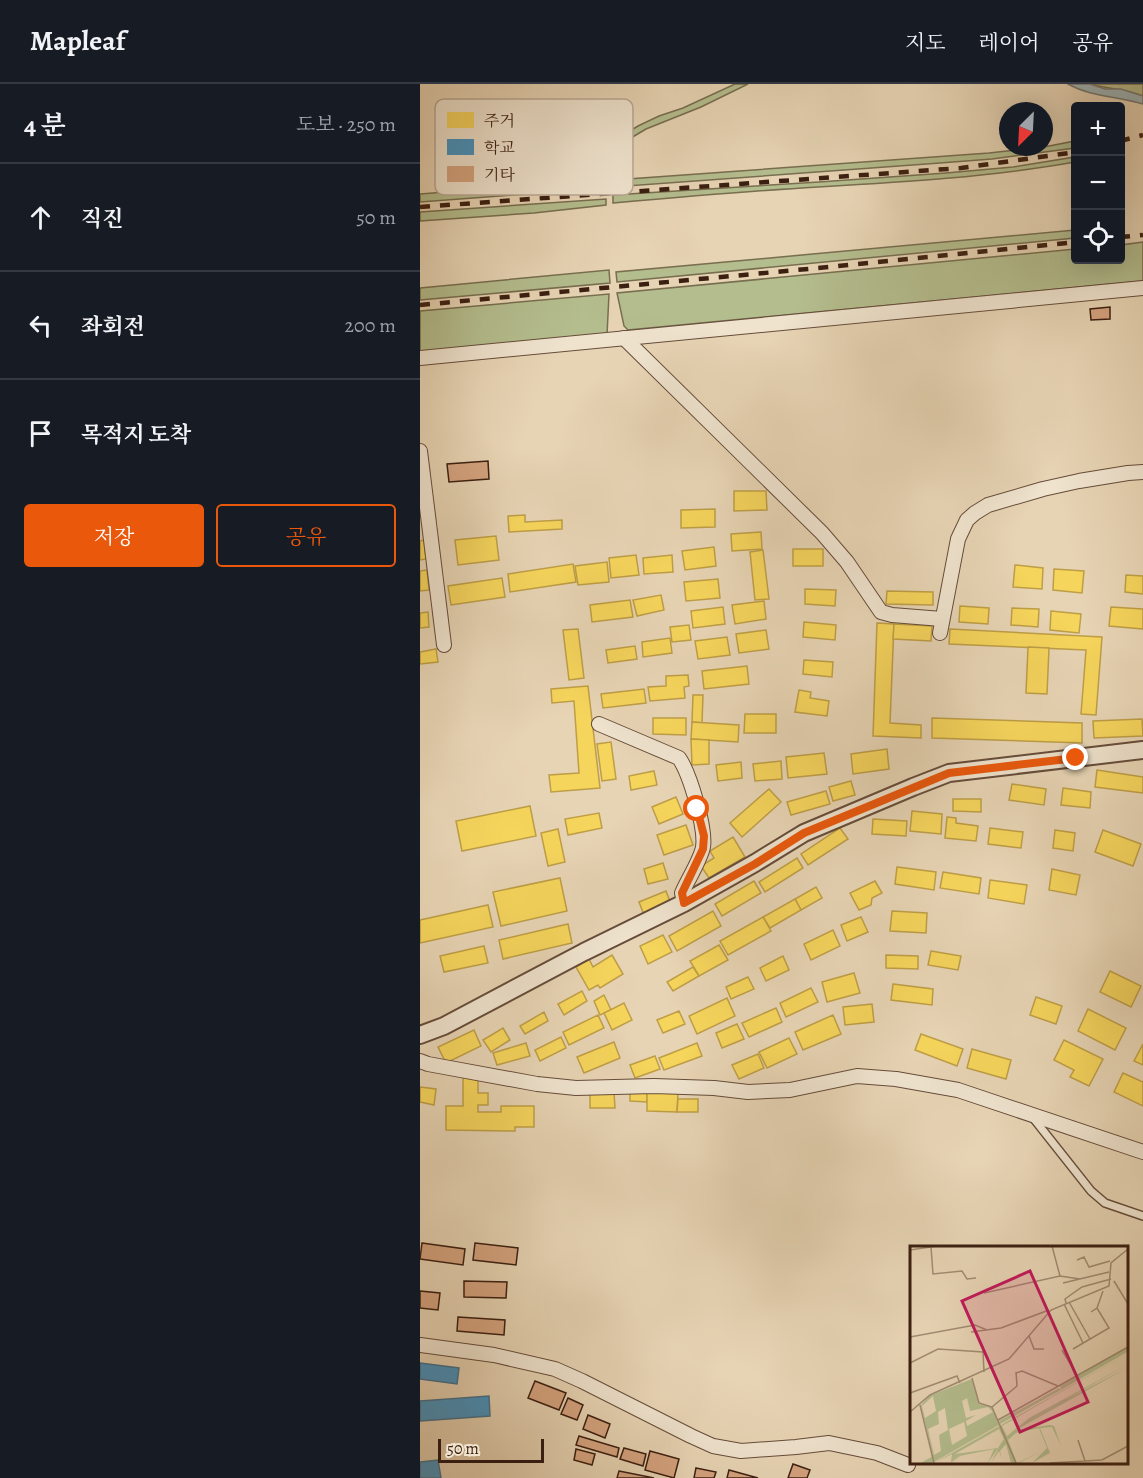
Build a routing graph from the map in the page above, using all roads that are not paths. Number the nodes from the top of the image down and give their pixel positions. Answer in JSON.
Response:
{"nodes":[{"id":1,"x":1143,"y":288,"type":"edge"},
{"id":2,"x":624,"y":338,"type":"junction"},
{"id":3,"x":420,"y":358,"type":"edge"},
{"id":4,"x":420,"y":452,"type":"edge"},
{"id":5,"x":1143,"y":472,"type":"edge"},
{"id":6,"x":444,"y":645,"type":"dead end"},
{"id":7,"x":599,"y":724,"type":"dead end"},
{"id":8,"x":1143,"y":750,"type":"edge"},
{"id":9,"x":684,"y":903,"type":"junction"},
{"id":10,"x":420,"y":1035,"type":"edge"},
{"id":11,"x":420,"y":1061,"type":"edge"},
{"id":12,"x":1032,"y":1115,"type":"junction"},
{"id":13,"x":1143,"y":1152,"type":"edge"},
{"id":14,"x":1143,"y":1216,"type":"edge"},
{"id":15,"x":420,"y":1345,"type":"edge"},
{"id":16,"x":908,"y":1465,"type":"dead end"}],
"edges":[{"from":1,"to":2,"type":"street"},
{"from":2,"to":3,"type":"street"},
{"from":2,"to":5,"type":"street"},
{"from":4,"to":6,"type":"street"},
{"from":7,"to":9,"type":"street"},
{"from":8,"to":9,"type":"street"},
{"from":9,"to":10,"type":"street"},
{"from":11,"to":12,"type":"street"},
{"from":12,"to":13,"type":"street"},
{"from":12,"to":14,"type":"lane"},
{"from":15,"to":16,"type":"street"}]}
